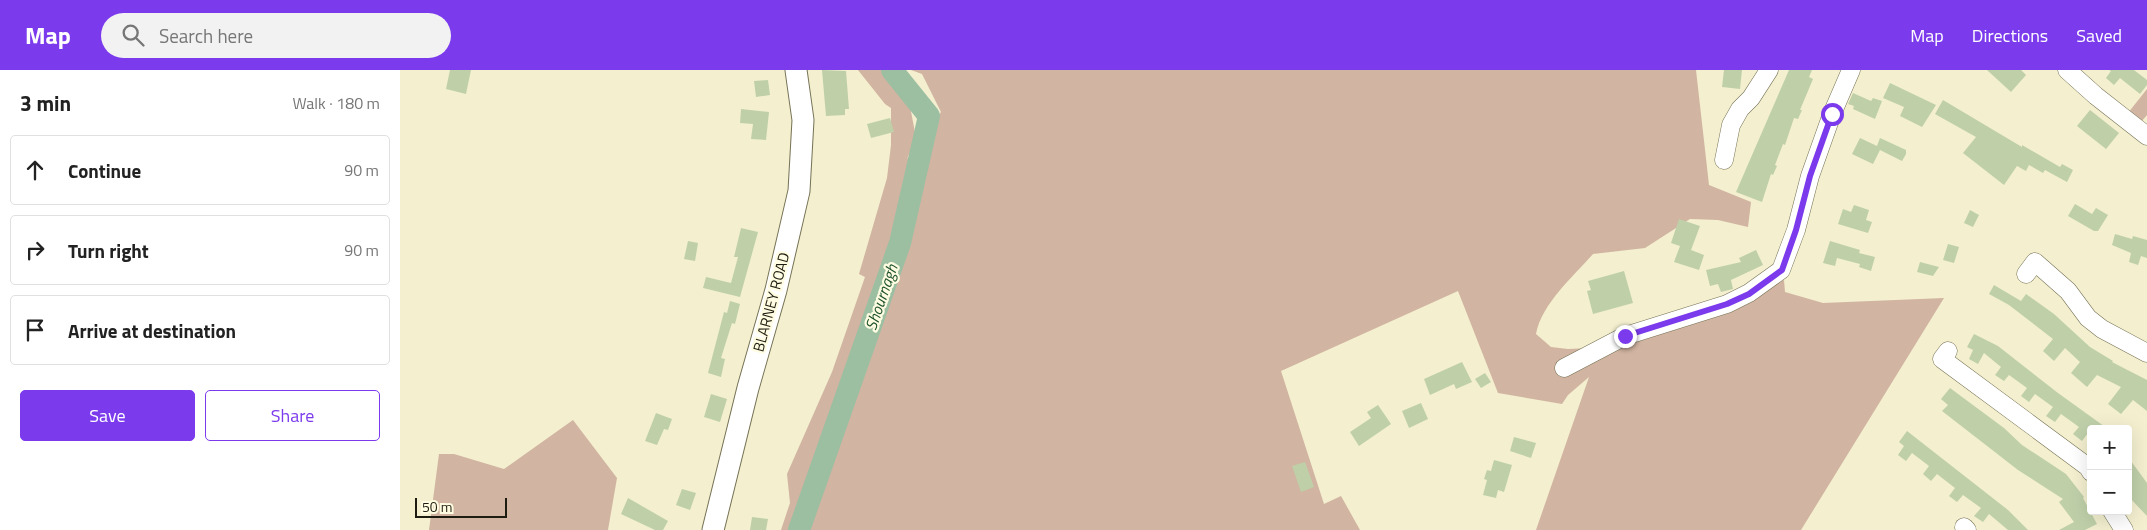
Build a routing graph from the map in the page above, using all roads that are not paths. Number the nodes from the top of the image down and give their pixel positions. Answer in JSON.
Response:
{"nodes":[{"id":1,"x":796,"y":70,"type":"edge"},
{"id":2,"x":1769,"y":70,"type":"edge"},
{"id":3,"x":1851,"y":70,"type":"edge"},
{"id":4,"x":2071,"y":72,"type":"edge"},
{"id":5,"x":2147,"y":136,"type":"edge"},
{"id":6,"x":1724,"y":160,"type":"dead end"},
{"id":7,"x":2026,"y":274,"type":"dead end"},
{"id":8,"x":1948,"y":351,"type":"dead end"},
{"id":9,"x":2147,"y":352,"type":"edge"},
{"id":10,"x":1564,"y":368,"type":"dead end"},
{"id":11,"x":2090,"y":470,"type":"edge"},
{"id":12,"x":2115,"y":515,"type":"edge"},
{"id":13,"x":713,"y":530,"type":"edge"},
{"id":14,"x":2124,"y":530,"type":"edge"}],
"edges":[{"from":1,"to":13,"type":"main road","name":"BLARNEY ROAD"},
{"from":2,"to":6,"type":"street"},
{"from":3,"to":10,"type":"street"},
{"from":4,"to":5,"type":"street"},
{"from":7,"to":9,"type":"street"},
{"from":8,"to":11,"type":"street"},
{"from":12,"to":14,"type":"street"}]}
